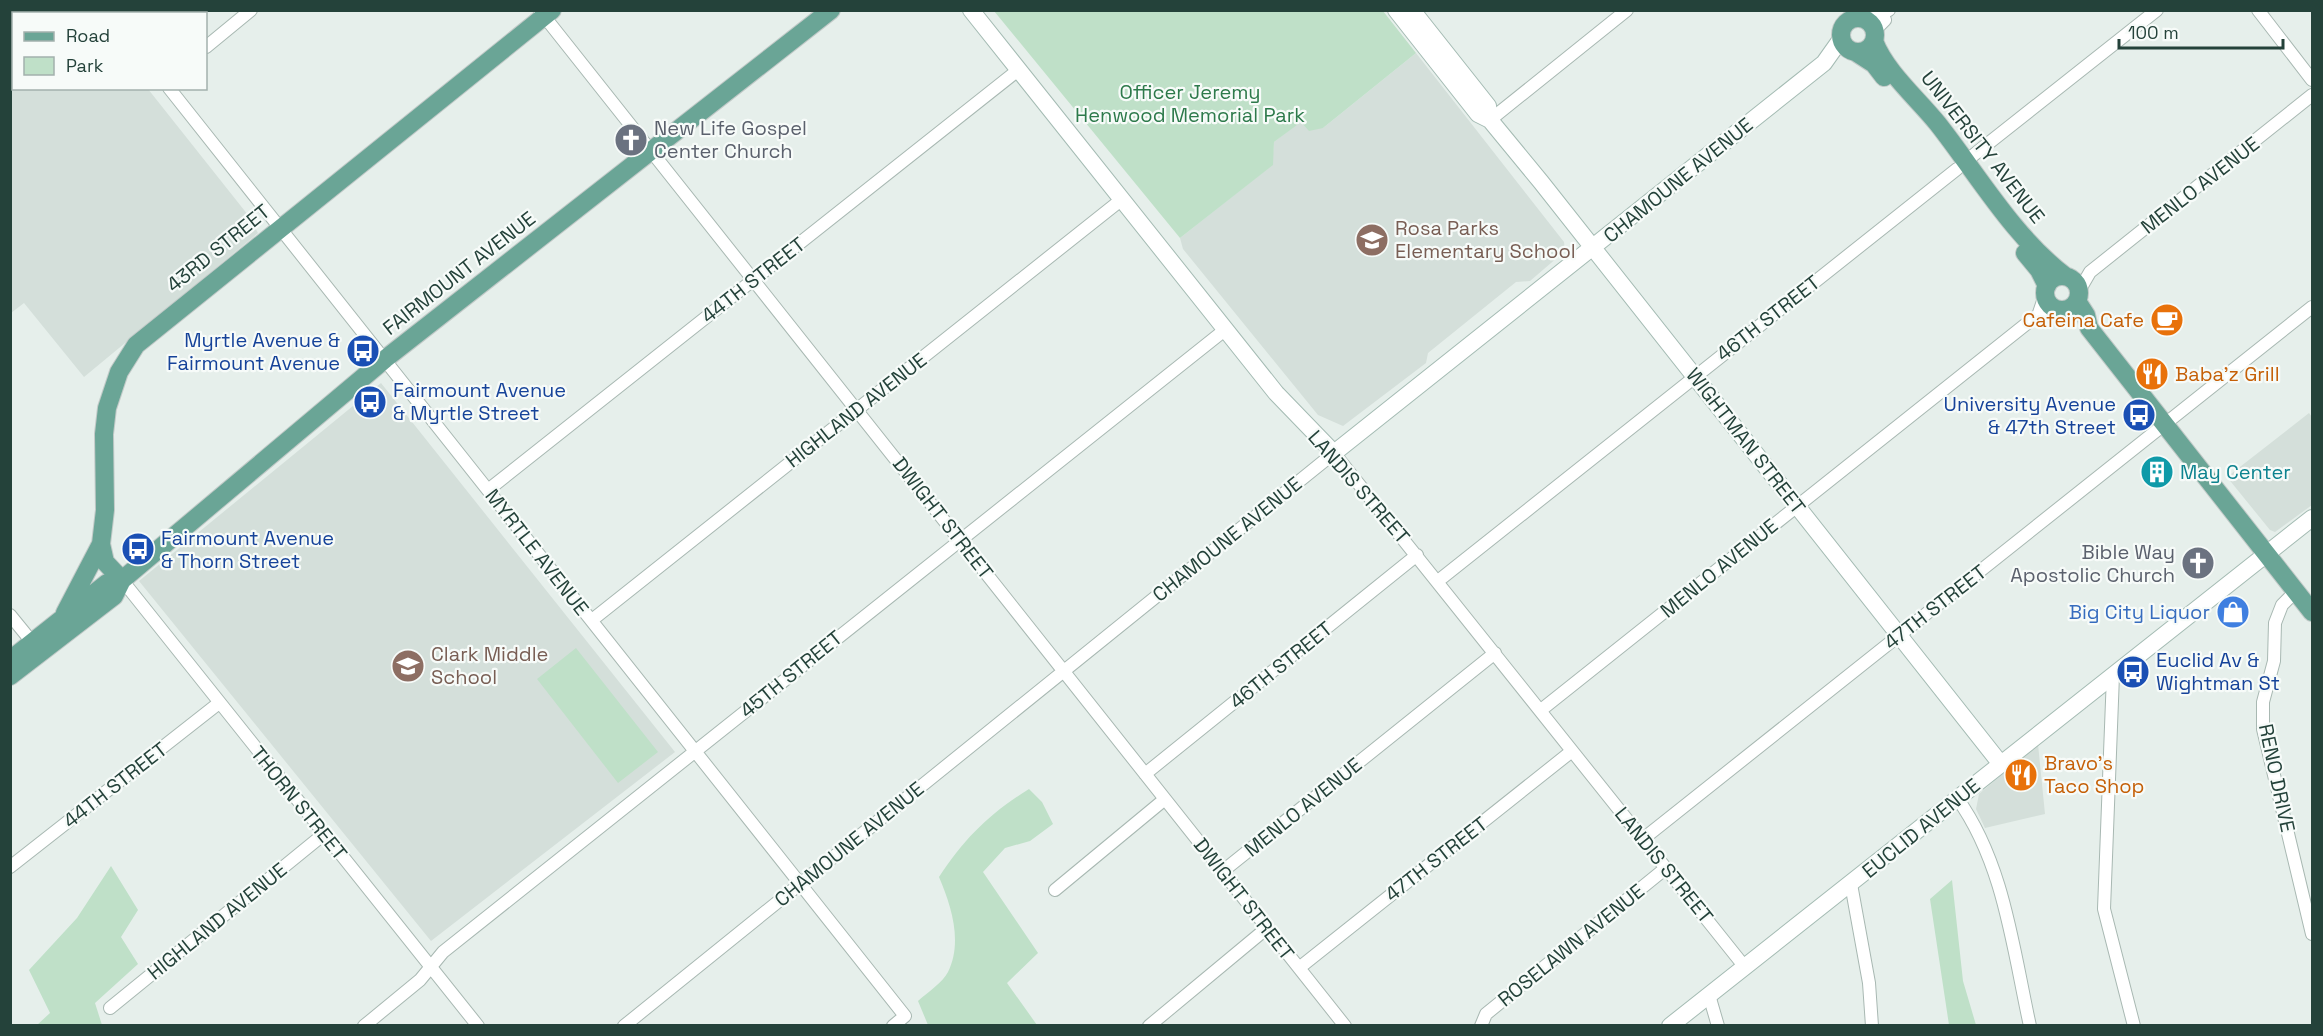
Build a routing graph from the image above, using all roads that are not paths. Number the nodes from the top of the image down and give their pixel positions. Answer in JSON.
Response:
{"nodes":[{"id":1,"x":251,"y":10,"type":"edge"},
{"id":2,"x":831,"y":10,"type":"edge"},
{"id":3,"x":971,"y":10,"type":"edge"},
{"id":4,"x":1396,"y":10,"type":"edge"},
{"id":5,"x":1412,"y":10,"type":"edge"},
{"id":6,"x":1627,"y":10,"type":"edge"},
{"id":7,"x":1833,"y":10,"type":"edge"},
{"id":8,"x":2157,"y":10,"type":"edge"},
{"id":9,"x":2258,"y":10,"type":"edge"},
{"id":10,"x":546,"y":13,"type":"edge"},
{"id":11,"x":1871,"y":21,"type":"edge"},
{"id":12,"x":1848,"y":44,"type":"junction"},
{"id":13,"x":207,"y":46,"type":"edge"},
{"id":14,"x":1017,"y":71,"type":"junction"},
{"id":15,"x":2313,"y":80,"type":"edge"},
{"id":16,"x":171,"y":90,"type":"edge"},
{"id":17,"x":2313,"y":95,"type":"edge"},
{"id":18,"x":1490,"y":120,"type":"junction"},
{"id":19,"x":651,"y":150,"type":"junction"},
{"id":20,"x":1962,"y":165,"type":"junction"},
{"id":21,"x":1121,"y":200,"type":"junction"},
{"id":22,"x":280,"y":227,"type":"junction"},
{"id":23,"x":1593,"y":248,"type":"junction"},
{"id":24,"x":754,"y":280,"type":"junction"},
{"id":25,"x":2046,"y":289,"type":"junction"},
{"id":26,"x":2071,"y":291,"type":"junction"},
{"id":27,"x":2313,"y":307,"type":"edge"},
{"id":28,"x":2040,"y":313,"type":"junction"},
{"id":29,"x":1226,"y":329,"type":"junction"},
{"id":30,"x":385,"y":360,"type":"junction"},
{"id":31,"x":1694,"y":376,"type":"junction"},
{"id":32,"x":857,"y":410,"type":"junction"},
{"id":33,"x":2165,"y":424,"type":"junction"},
{"id":34,"x":1334,"y":453,"type":"junction"},
{"id":35,"x":489,"y":490,"type":"junction"},
{"id":36,"x":1797,"y":506,"type":"junction"},
{"id":37,"x":2313,"y":519,"type":"edge"},
{"id":38,"x":960,"y":539,"type":"junction"},
{"id":39,"x":101,"y":544,"type":"junction"},
{"id":40,"x":2266,"y":553,"type":"junction"},
{"id":41,"x":1417,"y":555,"type":"junction"},
{"id":42,"x":122,"y":580,"type":"junction"},
{"id":43,"x":1438,"y":581,"type":"junction"},
{"id":44,"x":2296,"y":591,"type":"junction"},
{"id":45,"x":2313,"y":612,"type":"edge"},
{"id":46,"x":65,"y":614,"type":"junction"},
{"id":47,"x":10,"y":615,"type":"edge"},
{"id":48,"x":592,"y":620,"type":"junction"},
{"id":49,"x":1899,"y":636,"type":"junction"},
{"id":50,"x":32,"y":642,"type":"junction"},
{"id":51,"x":1495,"y":653,"type":"junction"},
{"id":52,"x":10,"y":660,"type":"edge"},
{"id":53,"x":1063,"y":669,"type":"junction"},
{"id":54,"x":2113,"y":675,"type":"junction"},
{"id":55,"x":10,"y":676,"type":"edge"},
{"id":56,"x":219,"y":703,"type":"junction"},
{"id":57,"x":1540,"y":711,"type":"junction"},
{"id":58,"x":695,"y":751,"type":"junction"},
{"id":59,"x":1572,"y":751,"type":"junction"},
{"id":60,"x":2000,"y":763,"type":"junction"},
{"id":61,"x":1146,"y":774,"type":"junction"},
{"id":62,"x":1957,"y":798,"type":"junction"},
{"id":63,"x":1165,"y":799,"type":"junction"},
{"id":64,"x":324,"y":834,"type":"junction"},
{"id":65,"x":1643,"y":839,"type":"junction"},
{"id":66,"x":10,"y":867,"type":"edge"},
{"id":67,"x":1666,"y":868,"type":"junction"},
{"id":68,"x":1222,"y":871,"type":"junction"},
{"id":69,"x":800,"y":884,"type":"junction"},
{"id":70,"x":1851,"y":884,"type":"junction"},
{"id":71,"x":1054,"y":890,"type":"dead end"},
{"id":72,"x":1267,"y":928,"type":"junction"},
{"id":73,"x":2313,"y":934,"type":"edge"},
{"id":74,"x":1744,"y":966,"type":"junction"},
{"id":75,"x":1299,"y":968,"type":"junction"},
{"id":76,"x":431,"y":969,"type":"junction"},
{"id":77,"x":1709,"y":995,"type":"junction"},
{"id":78,"x":110,"y":1008,"type":"dead end"},
{"id":79,"x":364,"y":1026,"type":"edge"},
{"id":80,"x":478,"y":1026,"type":"edge"},
{"id":81,"x":624,"y":1026,"type":"edge"},
{"id":82,"x":893,"y":1026,"type":"edge"},
{"id":83,"x":1149,"y":1026,"type":"edge"},
{"id":84,"x":1345,"y":1026,"type":"edge"},
{"id":85,"x":1481,"y":1026,"type":"edge"},
{"id":86,"x":1671,"y":1026,"type":"edge"},
{"id":87,"x":1718,"y":1026,"type":"edge"},
{"id":88,"x":1872,"y":1026,"type":"edge"},
{"id":89,"x":2030,"y":1026,"type":"edge"},
{"id":90,"x":2134,"y":1026,"type":"edge"}],
"edges":[{"from":1,"to":13,"type":"street"},
{"from":2,"to":19,"type":"main road","name":"FAIRMOUNT AVENUE"},
{"from":3,"to":14,"type":"main road","name":"LANDIS STREET"},
{"from":4,"to":18,"type":"main road","name":"WIGHTMAN STREET"},
{"from":5,"to":18,"type":"main road","name":"WIGHTMAN STREET"},
{"from":6,"to":18,"type":"street"},
{"from":7,"to":12,"type":"main road"},
{"from":8,"to":20,"type":"street","name":"46TH STREET"},
{"from":9,"to":15,"type":"street"},
{"from":10,"to":19,"type":"street","name":"DWIGHT STREET"},
{"from":10,"to":22,"type":"main road","name":"43RD STREET"},
{"from":11,"to":12,"type":"main road"},
{"from":11,"to":12,"type":"main road"},
{"from":11,"to":20,"type":"main road","name":"UNIVERSITY AVENUE"},
{"from":12,"to":20,"type":"main road","name":"UNIVERSITY AVENUE"},
{"from":12,"to":23,"type":"main road","name":"CHAMOUNE AVENUE"},
{"from":14,"to":21,"type":"main road","name":"LANDIS STREET"},
{"from":14,"to":24,"type":"street","name":"44TH STREET"},
{"from":16,"to":22,"type":"street","name":"MYRTLE AVENUE"},
{"from":17,"to":26,"type":"street","name":"MENLO AVENUE"},
{"from":18,"to":23,"type":"main road","name":"WIGHTMAN STREET"},
{"from":19,"to":24,"type":"street","name":"DWIGHT STREET"},
{"from":19,"to":30,"type":"main road","name":"FAIRMOUNT AVENUE"},
{"from":20,"to":25,"type":"main road","name":"UNIVERSITY AVENUE"},
{"from":20,"to":26,"type":"main road","name":"UNIVERSITY AVENUE"},
{"from":20,"to":31,"type":"street","name":"46TH STREET"},
{"from":21,"to":29,"type":"main road","name":"LANDIS STREET"},
{"from":21,"to":32,"type":"street","name":"HIGHLAND AVENUE"},
{"from":22,"to":30,"type":"street","name":"MYRTLE AVENUE"},
{"from":22,"to":39,"type":"main road","name":"43RD STREET"},
{"from":23,"to":31,"type":"main road","name":"WIGHTMAN STREET"},
{"from":23,"to":34,"type":"main road","name":"CHAMOUNE AVENUE"},
{"from":24,"to":32,"type":"street","name":"DWIGHT STREET"},
{"from":24,"to":35,"type":"street","name":"44TH STREET"},
{"from":25,"to":26,"type":"main road"},
{"from":25,"to":26,"type":"main road","name":"UNIVERSITY AVENUE"},
{"from":25,"to":28,"type":"street"},
{"from":26,"to":28,"type":"street","name":"MENLO AVENUE"},
{"from":26,"to":33,"type":"main road","name":"UNIVERSITY AVENUE"},
{"from":27,"to":33,"type":"street","name":"47TH STREET"},
{"from":28,"to":36,"type":"street","name":"MENLO AVENUE"},
{"from":29,"to":34,"type":"main road","name":"LANDIS STREET"},
{"from":29,"to":38,"type":"street","name":"45TH STREET"},
{"from":30,"to":35,"type":"street","name":"MYRTLE AVENUE"},
{"from":30,"to":42,"type":"main road","name":"FAIRMOUNT AVENUE"},
{"from":31,"to":36,"type":"main road","name":"WIGHTMAN STREET"},
{"from":31,"to":43,"type":"street","name":"46TH STREET"},
{"from":32,"to":38,"type":"street","name":"DWIGHT STREET"},
{"from":32,"to":48,"type":"street","name":"HIGHLAND AVENUE"},
{"from":33,"to":40,"type":"main road","name":"UNIVERSITY AVENUE"},
{"from":33,"to":49,"type":"street","name":"47TH STREET"},
{"from":34,"to":41,"type":"street","name":"LANDIS STREET"},
{"from":34,"to":53,"type":"street","name":"CHAMOUNE AVENUE"},
{"from":35,"to":48,"type":"street","name":"MYRTLE AVENUE"},
{"from":36,"to":49,"type":"main road","name":"WIGHTMAN STREET"},
{"from":36,"to":57,"type":"street","name":"MENLO AVENUE"},
{"from":37,"to":40,"type":"main road","name":"EUCLID AVENUE"},
{"from":38,"to":53,"type":"street","name":"DWIGHT STREET"},
{"from":38,"to":58,"type":"street","name":"45TH STREET"},
{"from":39,"to":42,"type":"main road"},
{"from":39,"to":46,"type":"main road","name":"43RD STREET"},
{"from":40,"to":44,"type":"main road","name":"UNIVERSITY AVENUE"},
{"from":40,"to":54,"type":"main road","name":"EUCLID AVENUE"},
{"from":41,"to":43,"type":"street","name":"LANDIS STREET"},
{"from":41,"to":61,"type":"street","name":"46TH STREET"},
{"from":42,"to":46,"type":"main road","name":"FAIRMOUNT AVENUE"},
{"from":42,"to":55,"type":"main road","name":"FAIRMOUNT AVENUE"},
{"from":42,"to":56,"type":"street","name":"THORN STREET"},
{"from":43,"to":51,"type":"street","name":"LANDIS STREET"},
{"from":44,"to":45,"type":"main road","name":"UNIVERSITY AVENUE"},
{"from":44,"to":73,"type":"street","name":"RENO DRIVE"},
{"from":46,"to":50,"type":"main road","name":"FAIRMOUNT AVENUE"},
{"from":47,"to":50,"type":"street"},
{"from":48,"to":58,"type":"street","name":"MYRTLE AVENUE"},
{"from":49,"to":60,"type":"main road","name":"WIGHTMAN STREET"},
{"from":49,"to":65,"type":"street","name":"47TH STREET"},
{"from":50,"to":52,"type":"main road","name":"FAIRMOUNT AVENUE"},
{"from":51,"to":57,"type":"street","name":"LANDIS STREET"},
{"from":51,"to":68,"type":"street","name":"MENLO AVENUE"},
{"from":53,"to":61,"type":"street","name":"DWIGHT STREET"},
{"from":53,"to":69,"type":"street","name":"CHAMOUNE AVENUE"},
{"from":54,"to":60,"type":"main road","name":"EUCLID AVENUE"},
{"from":54,"to":90,"type":"street"},
{"from":56,"to":64,"type":"street","name":"THORN STREET"},
{"from":56,"to":66,"type":"street","name":"44TH STREET"},
{"from":57,"to":59,"type":"street","name":"LANDIS STREET"},
{"from":58,"to":69,"type":"street","name":"MYRTLE AVENUE"},
{"from":58,"to":76,"type":"street","name":"45TH STREET"},
{"from":59,"to":65,"type":"street","name":"LANDIS STREET"},
{"from":59,"to":75,"type":"street","name":"47TH STREET"},
{"from":60,"to":62,"type":"main road","name":"EUCLID AVENUE"},
{"from":61,"to":63,"type":"street","name":"DWIGHT STREET"},
{"from":62,"to":70,"type":"main road","name":"EUCLID AVENUE"},
{"from":62,"to":89,"type":"street"},
{"from":63,"to":68,"type":"street","name":"DWIGHT STREET"},
{"from":63,"to":71,"type":"street"},
{"from":64,"to":76,"type":"street","name":"THORN STREET"},
{"from":64,"to":78,"type":"street","name":"HIGHLAND AVENUE"},
{"from":65,"to":67,"type":"street","name":"LANDIS STREET"},
{"from":67,"to":74,"type":"street","name":"LANDIS STREET"},
{"from":67,"to":85,"type":"street","name":"ROSELAWN AVENUE"},
{"from":68,"to":72,"type":"street","name":"DWIGHT STREET"},
{"from":69,"to":81,"type":"street","name":"CHAMOUNE AVENUE"},
{"from":69,"to":82,"type":"street","name":"MYRTLE AVENUE"},
{"from":70,"to":74,"type":"main road","name":"EUCLID AVENUE"},
{"from":70,"to":88,"type":"street"},
{"from":72,"to":75,"type":"street","name":"DWIGHT STREET"},
{"from":72,"to":83,"type":"street"},
{"from":74,"to":77,"type":"main road","name":"EUCLID AVENUE"},
{"from":75,"to":84,"type":"street","name":"DWIGHT STREET"},
{"from":76,"to":79,"type":"street","name":"45TH STREET"},
{"from":76,"to":80,"type":"street","name":"THORN STREET"},
{"from":77,"to":86,"type":"main road","name":"EUCLID AVENUE"},
{"from":77,"to":87,"type":"street"}]}
